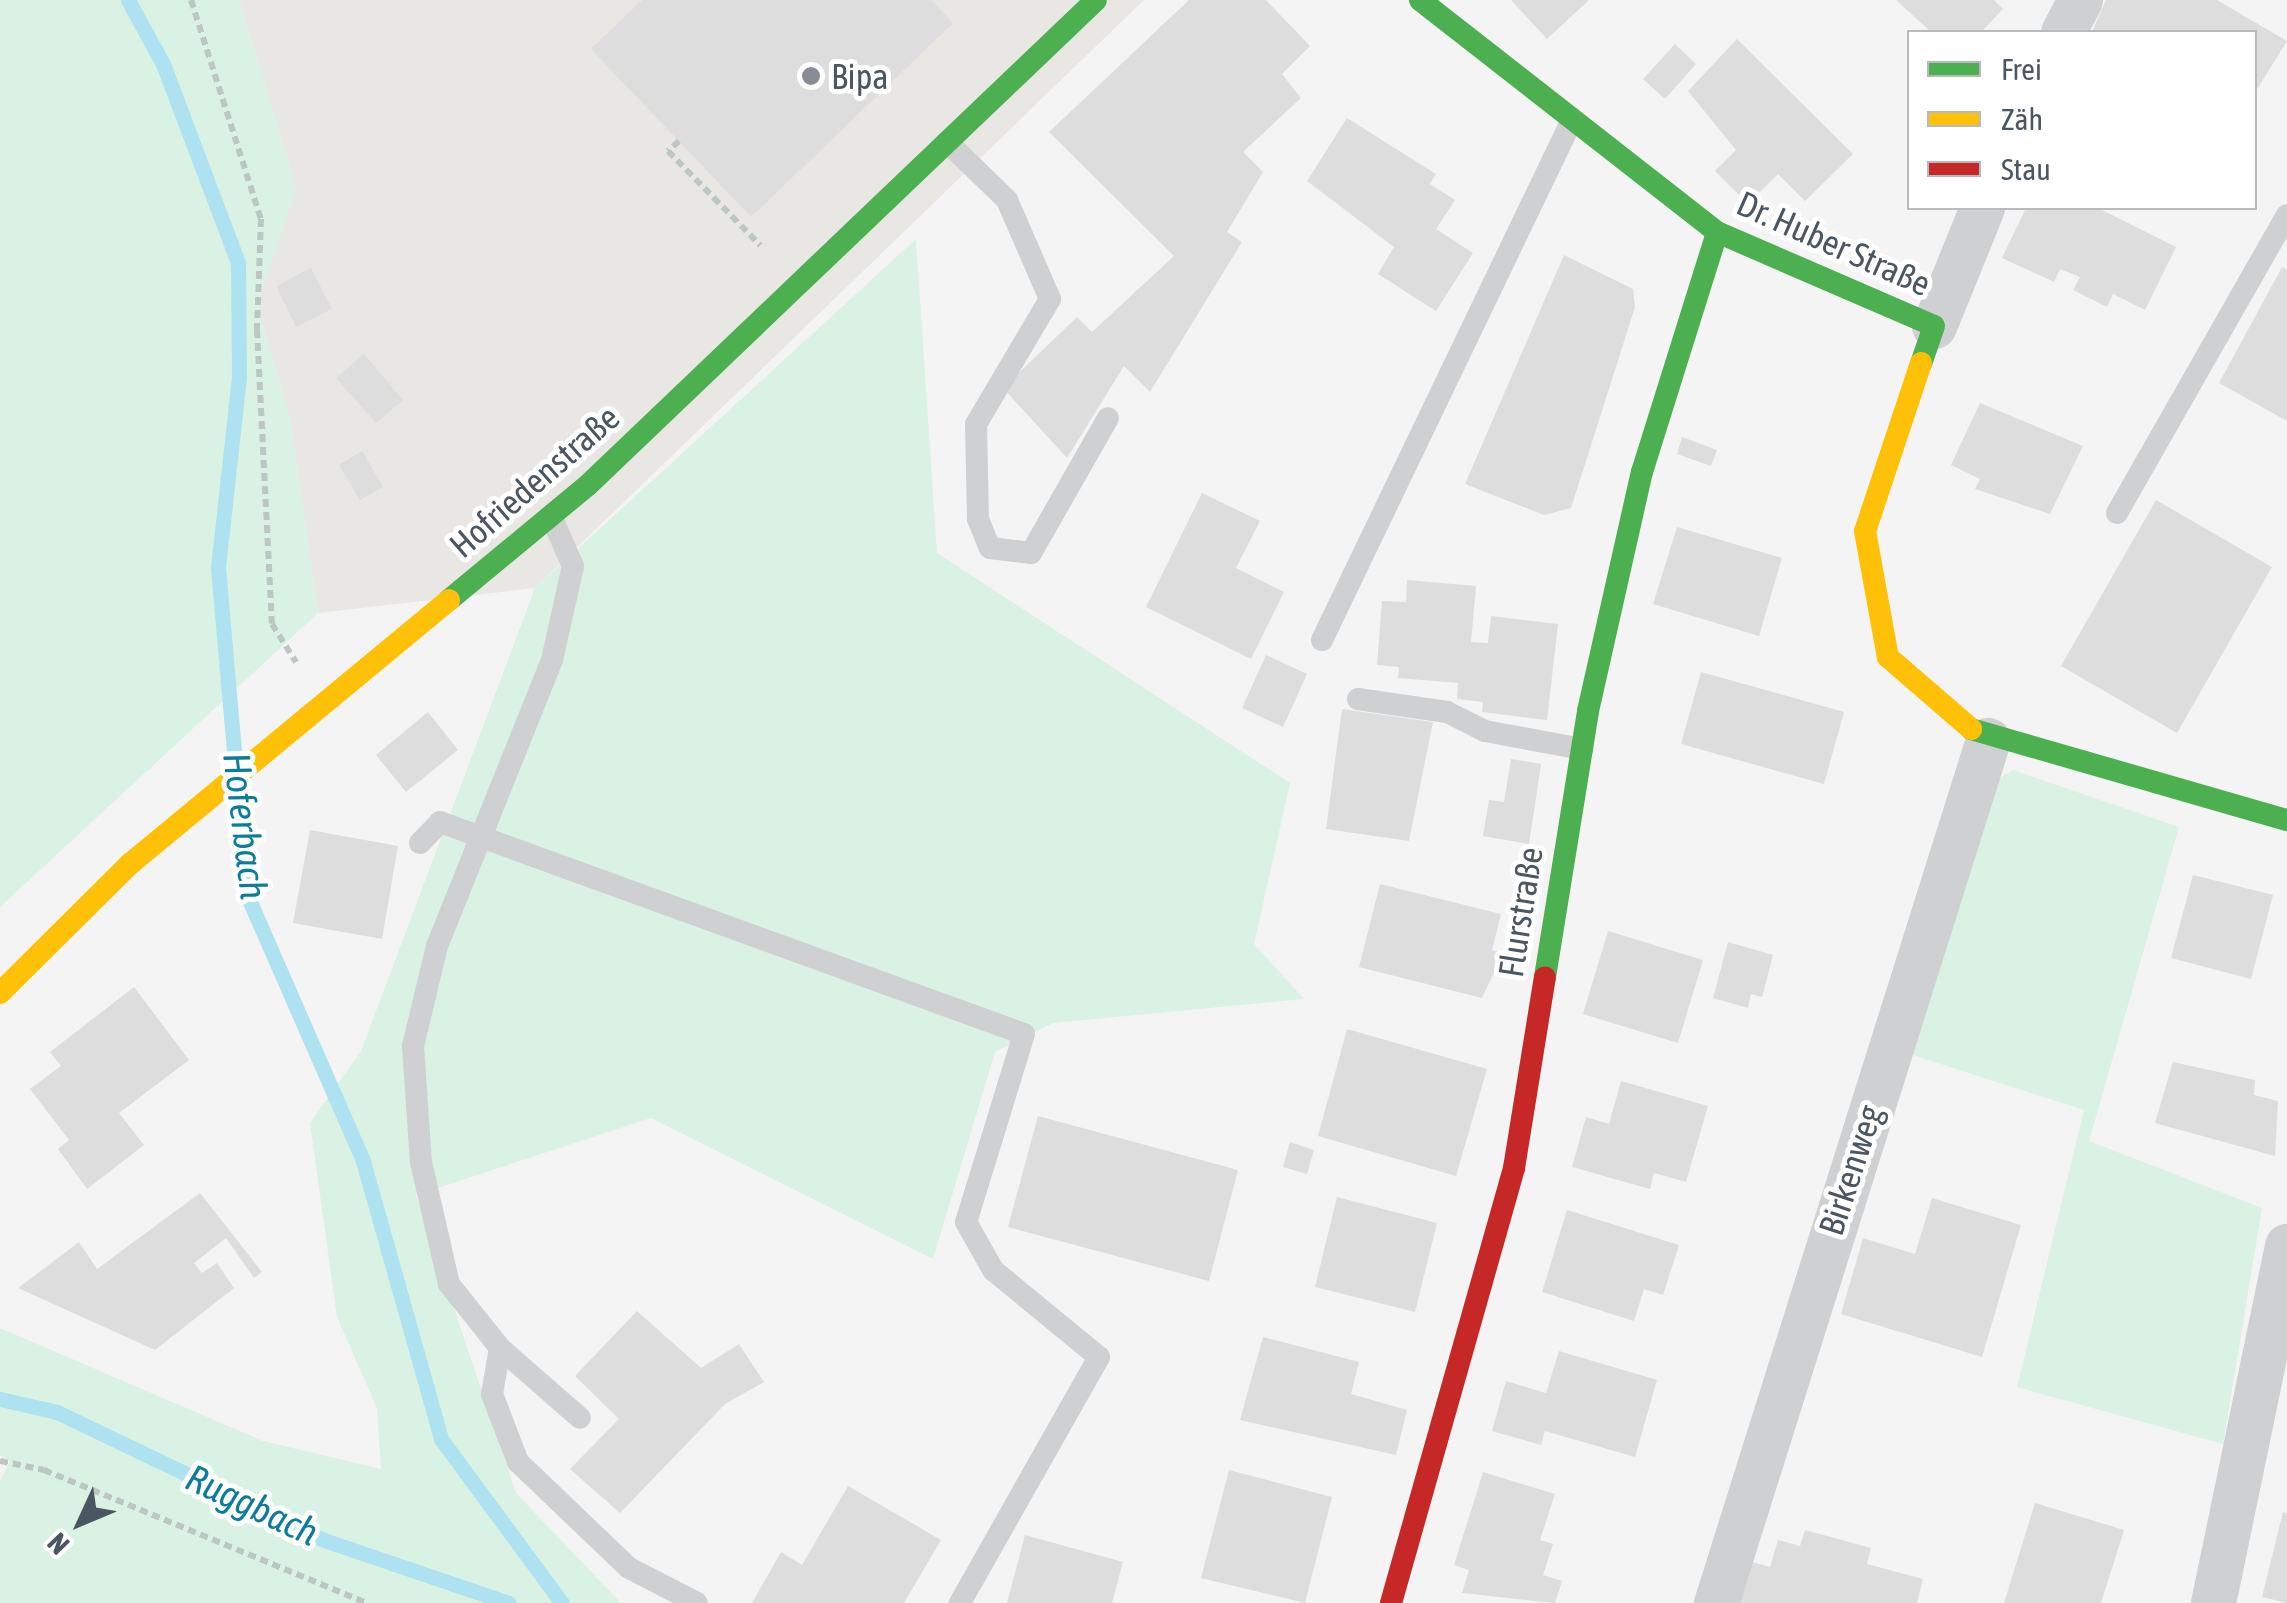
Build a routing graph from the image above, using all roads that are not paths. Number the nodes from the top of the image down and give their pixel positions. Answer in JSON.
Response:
{"nodes":[{"id":1,"x":1096,"y":0,"type":"edge"},
{"id":2,"x":1420,"y":0,"type":"edge"},
{"id":3,"x":2080,"y":0,"type":"edge"},
{"id":4,"x":2064,"y":30,"type":"edge"},
{"id":5,"x":1574,"y":115,"type":"junction"},
{"id":6,"x":947,"y":142,"type":"junction"},
{"id":7,"x":1981,"y":210,"type":"edge"},
{"id":8,"x":2287,"y":216,"type":"edge"},
{"id":9,"x":1717,"y":232,"type":"junction"},
{"id":10,"x":1934,"y":326,"type":"junction"},
{"id":11,"x":1108,"y":418,"type":"dead end"},
{"id":12,"x":2117,"y":513,"type":"dead end"},
{"id":13,"x":551,"y":516,"type":"junction"},
{"id":14,"x":1322,"y":640,"type":"dead end"},
{"id":15,"x":1358,"y":699,"type":"dead end"},
{"id":16,"x":1988,"y":740,"type":"junction"},
{"id":17,"x":1582,"y":749,"type":"junction"},
{"id":18,"x":2287,"y":820,"type":"edge"},
{"id":19,"x":477,"y":842,"type":"junction"},
{"id":20,"x":420,"y":843,"type":"dead end"},
{"id":21,"x":0,"y":993,"type":"edge"},
{"id":22,"x":2287,"y":1246,"type":"edge"},
{"id":23,"x":500,"y":1348,"type":"junction"},
{"id":24,"x":580,"y":1418,"type":"dead end"},
{"id":25,"x":697,"y":1603,"type":"edge"},
{"id":26,"x":960,"y":1603,"type":"edge"},
{"id":27,"x":1391,"y":1603,"type":"edge"},
{"id":28,"x":1716,"y":1603,"type":"edge"},
{"id":29,"x":2213,"y":1603,"type":"edge"}],
"edges":[{"from":1,"to":6,"type":"street","name":"Hofriedenstraße"},
{"from":2,"to":5,"type":"street","name":"Dr. Huber Straße"},
{"from":3,"to":4,"type":"street"},
{"from":5,"to":9,"type":"street","name":"Dr. Huber Straße"},
{"from":5,"to":14,"type":"lane"},
{"from":6,"to":11,"type":"lane"},
{"from":6,"to":13,"type":"street","name":"Hofriedenstraße"},
{"from":7,"to":10,"type":"street"},
{"from":8,"to":12,"type":"lane"},
{"from":9,"to":10,"type":"street","name":"Dr. Huber Straße"},
{"from":9,"to":17,"type":"street","name":"Flurstraße"},
{"from":10,"to":16,"type":"street","name":"Dr. Huber Straße"},
{"from":13,"to":19,"type":"lane"},
{"from":13,"to":21,"type":"street","name":"Hofriedenstraße"},
{"from":15,"to":17,"type":"lane"},
{"from":16,"to":18,"type":"street","name":"Dr. Huber Straße"},
{"from":16,"to":28,"type":"street","name":"Birkenweg"},
{"from":17,"to":27,"type":"street","name":"Flurstraße"},
{"from":19,"to":20,"type":"lane"},
{"from":19,"to":23,"type":"lane"},
{"from":19,"to":26,"type":"lane"},
{"from":22,"to":29,"type":"street"},
{"from":23,"to":24,"type":"lane"},
{"from":23,"to":25,"type":"lane"}]}
